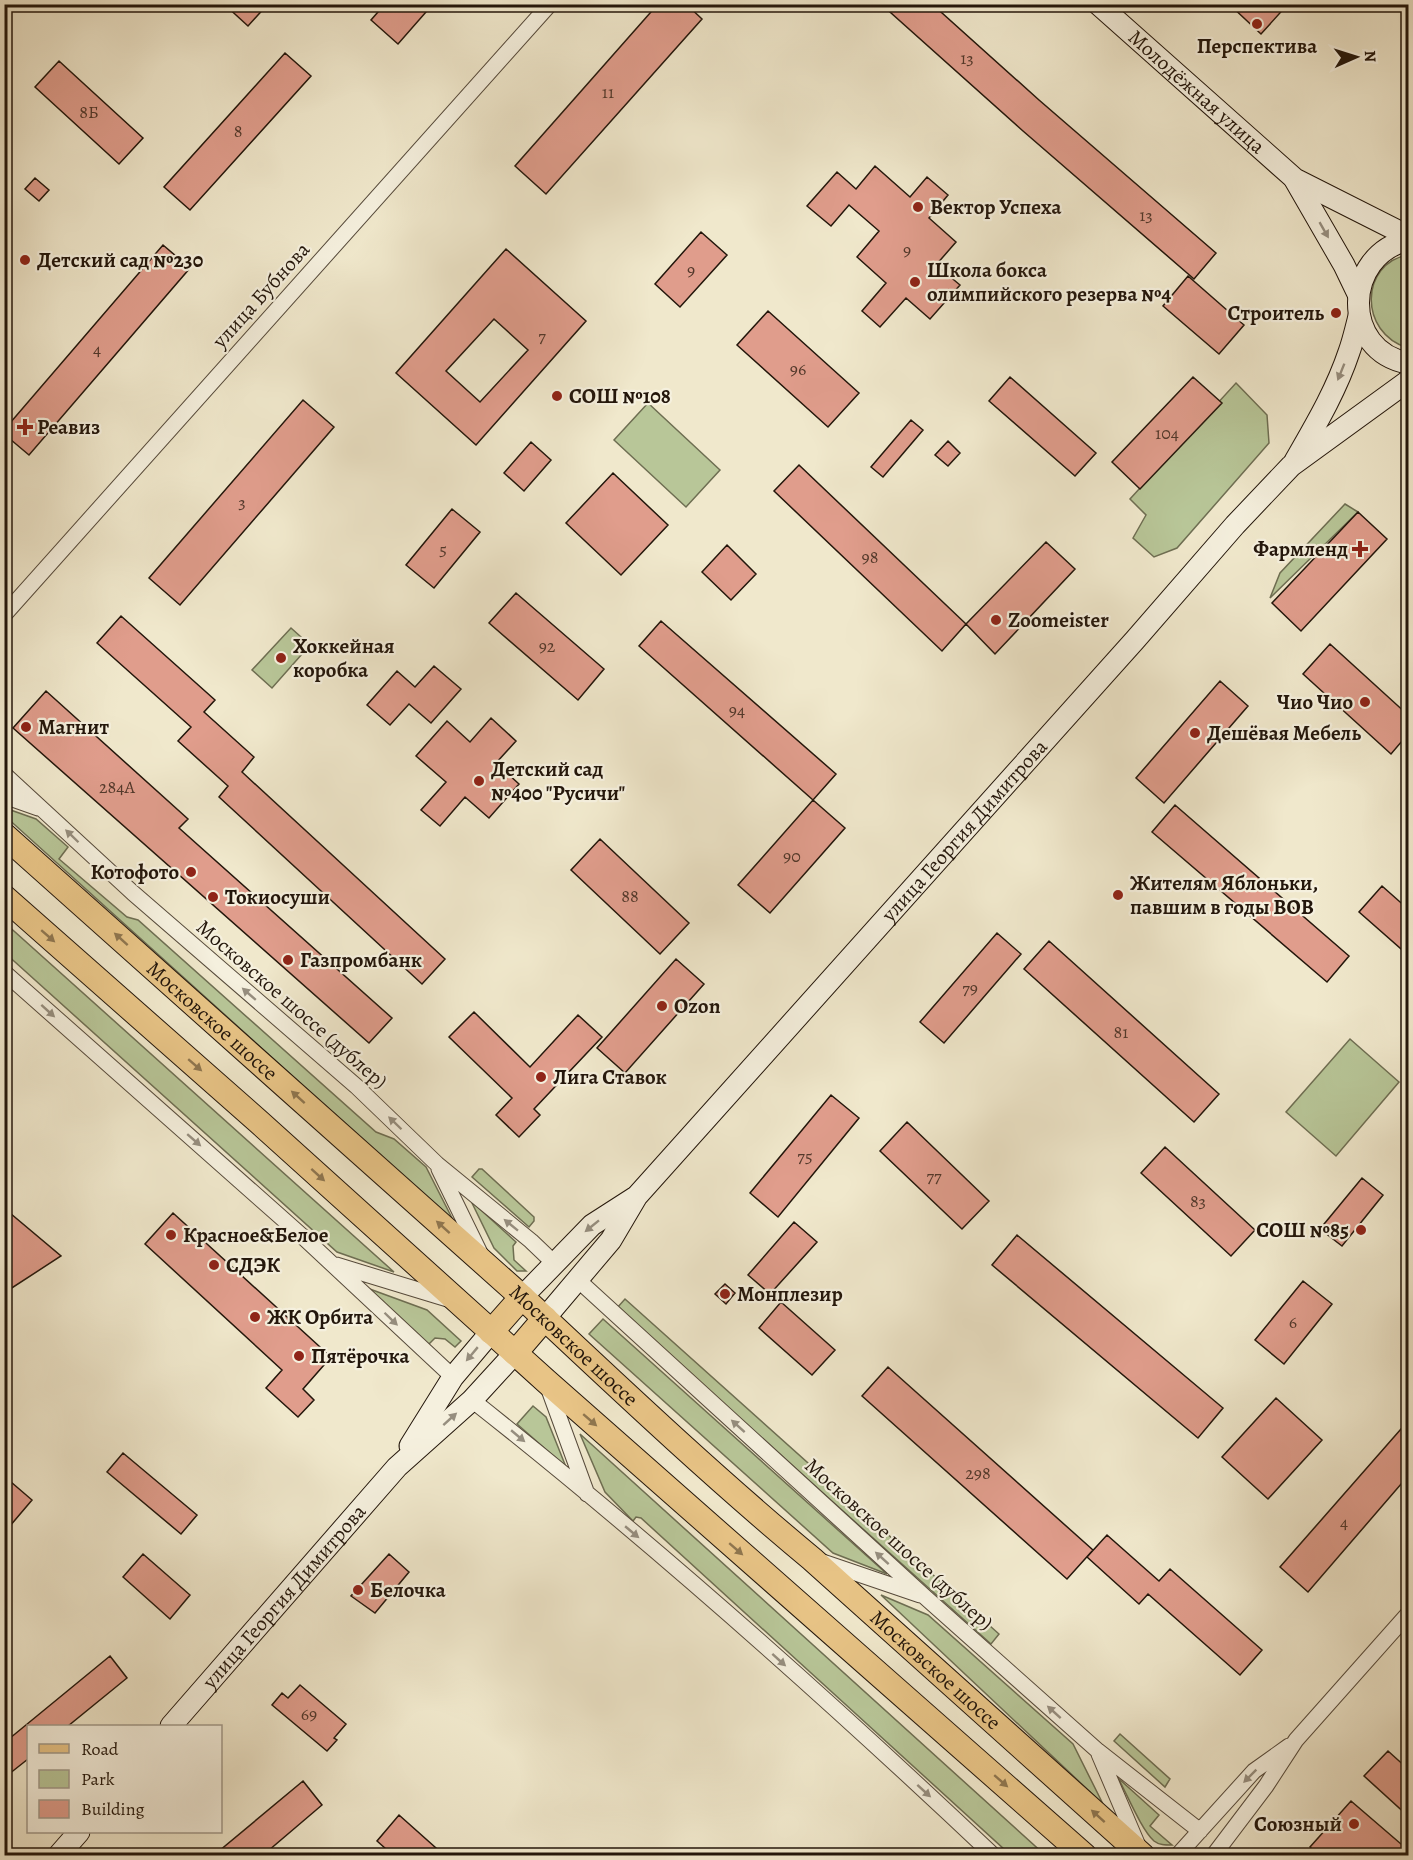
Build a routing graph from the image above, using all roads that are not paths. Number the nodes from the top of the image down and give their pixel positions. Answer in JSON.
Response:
{"nodes":[{"id":1,"x":550,"y":4,"type":"edge"},
{"id":2,"x":1098,"y":4,"type":"edge"},
{"id":3,"x":1295,"y":179,"type":"junction"},
{"id":4,"x":1408,"y":238,"type":"edge"},
{"id":5,"x":1358,"y":294,"type":"junction"},
{"id":6,"x":1359,"y":316,"type":"junction"},
{"id":7,"x":1408,"y":363,"type":"edge"},
{"id":8,"x":1408,"y":381,"type":"edge"},
{"id":9,"x":1291,"y":466,"type":"junction"},
{"id":10,"x":4,"y":615,"type":"edge"},
{"id":11,"x":4,"y":774,"type":"edge"},
{"id":12,"x":4,"y":796,"type":"edge"},
{"id":13,"x":46,"y":811,"type":"junction"},
{"id":14,"x":4,"y":835,"type":"edge"},
{"id":15,"x":4,"y":897,"type":"edge"},
{"id":16,"x":4,"y":972,"type":"edge"},
{"id":17,"x":437,"y":1164,"type":"junction"},
{"id":18,"x":637,"y":1196,"type":"junction"},
{"id":19,"x":554,"y":1263,"type":"junction"},
{"id":20,"x":333,"y":1264,"type":"junction"},
{"id":21,"x":487,"y":1266,"type":"junction"},
{"id":22,"x":578,"y":1280,"type":"junction"},
{"id":23,"x":522,"y":1297,"type":"junction"},
{"id":24,"x":459,"y":1303,"type":"junction"},
{"id":25,"x":545,"y":1318,"type":"junction"},
{"id":26,"x":491,"y":1332,"type":"junction"},
{"id":27,"x":515,"y":1353,"type":"junction"},
{"id":28,"x":453,"y":1377,"type":"junction"},
{"id":29,"x":546,"y":1381,"type":"junction"},
{"id":30,"x":472,"y":1400,"type":"junction"},
{"id":31,"x":397,"y":1467,"type":"junction"},
{"id":32,"x":588,"y":1494,"type":"junction"},
{"id":33,"x":812,"y":1559,"type":"junction"},
{"id":34,"x":925,"y":1597,"type":"junction"},
{"id":35,"x":1408,"y":1614,"type":"edge"},
{"id":36,"x":172,"y":1725,"type":"edge"},
{"id":37,"x":1296,"y":1740,"type":"junction"},
{"id":38,"x":1098,"y":1751,"type":"junction"},
{"id":39,"x":1200,"y":1831,"type":"junction"},
{"id":40,"x":78,"y":1833,"type":"edge"},
{"id":41,"x":1219,"y":1853,"type":"edge"},
{"id":42,"x":1142,"y":1855,"type":"edge"},
{"id":43,"x":58,"y":1856,"type":"edge"},
{"id":44,"x":994,"y":1856,"type":"edge"},
{"id":45,"x":1084,"y":1856,"type":"edge"},
{"id":46,"x":1177,"y":1856,"type":"edge"}],
"edges":[{"from":1,"to":10,"type":"street","name":"улица Бубнова"},
{"from":2,"to":3,"type":"main road","name":"Молодёжная улица"},
{"from":3,"to":4,"type":"main road","name":"Молодёжная улица"},
{"from":3,"to":5,"type":"main road","name":"Молодёжная улица","one_way":true},
{"from":4,"to":5,"type":"main road"},
{"from":5,"to":6,"type":"main road"},
{"from":6,"to":7,"type":"main road"},
{"from":6,"to":9,"type":"main road","name":"улица Георгия Димитрова","one_way":true},
{"from":8,"to":9,"type":"main road","name":"улица Георгия Димитрова"},
{"from":9,"to":18,"type":"main road","name":"улица Георгия Димитрова"},
{"from":11,"to":13,"type":"street","name":"Московское шоссе (дублер)"},
{"from":12,"to":13,"type":"street"},
{"from":17,"to":13,"type":"street","name":"Московское шоссе (дублер)","one_way":true},
{"from":21,"to":14,"type":"main road","name":"Московское шоссе","one_way":true},
{"from":15,"to":24,"type":"main road","name":"Московское шоссе","one_way":true},
{"from":16,"to":20,"type":"street","one_way":true},
{"from":19,"to":17,"type":"street","name":"Московское шоссе (дублер)","one_way":true},
{"from":17,"to":21,"type":"street"},
{"from":18,"to":19,"type":"main road","name":"улица Георгия Димитрова","one_way":true},
{"from":18,"to":22,"type":"main road","name":"улица Георгия Димитрова"},
{"from":19,"to":23,"type":"main road","name":"улица Георгия Димитрова"},
{"from":20,"to":24,"type":"street"},
{"from":20,"to":28,"type":"street","one_way":true},
{"from":21,"to":23,"type":"main road","name":"Московское шоссе"},
{"from":22,"to":25,"type":"main road","name":"улица Георгия Димитрова"},
{"from":34,"to":22,"type":"street","name":"Московское шоссе (дублер)","one_way":true},
{"from":23,"to":25,"type":"main road","name":"Московское шоссе"},
{"from":23,"to":26,"type":"main road","name":"улица Георгия Димитрова"},
{"from":24,"to":26,"type":"main road","name":"Московское шоссе"},
{"from":25,"to":27,"type":"main road","name":"улица Георгия Димитрова"},
{"from":25,"to":33,"type":"main road","name":"Московское шоссе"},
{"from":26,"to":27,"type":"main road","name":"Московское шоссе"},
{"from":26,"to":28,"type":"main road","name":"улица Георгия Димитрова","one_way":true},
{"from":27,"to":29,"type":"main road","name":"Московское шоссе"},
{"from":27,"to":30,"type":"main road","name":"улица Георгия Димитрова"},
{"from":28,"to":31,"type":"main road","name":"улица Георгия Димитрова"},
{"from":29,"to":32,"type":"street"},
{"from":29,"to":45,"type":"main road","name":"Московское шоссе","one_way":true},
{"from":31,"to":30,"type":"main road","name":"улица Георгия Димитрова","one_way":true},
{"from":30,"to":32,"type":"street","one_way":true},
{"from":31,"to":36,"type":"main road","name":"улица Георгия Димитрова"},
{"from":32,"to":44,"type":"street","one_way":true},
{"from":33,"to":34,"type":"street"},
{"from":42,"to":33,"type":"main road","name":"Московское шоссе","one_way":true},
{"from":38,"to":34,"type":"street","name":"Московское шоссе (дублер)","one_way":true},
{"from":35,"to":37,"type":"street"},
{"from":37,"to":39,"type":"street","one_way":true},
{"from":37,"to":41,"type":"street"},
{"from":38,"to":39,"type":"street","name":"Московское шоссе (дублер)"},
{"from":38,"to":42,"type":"street"},
{"from":39,"to":46,"type":"street"},
{"from":40,"to":43,"type":"main road"}]}
